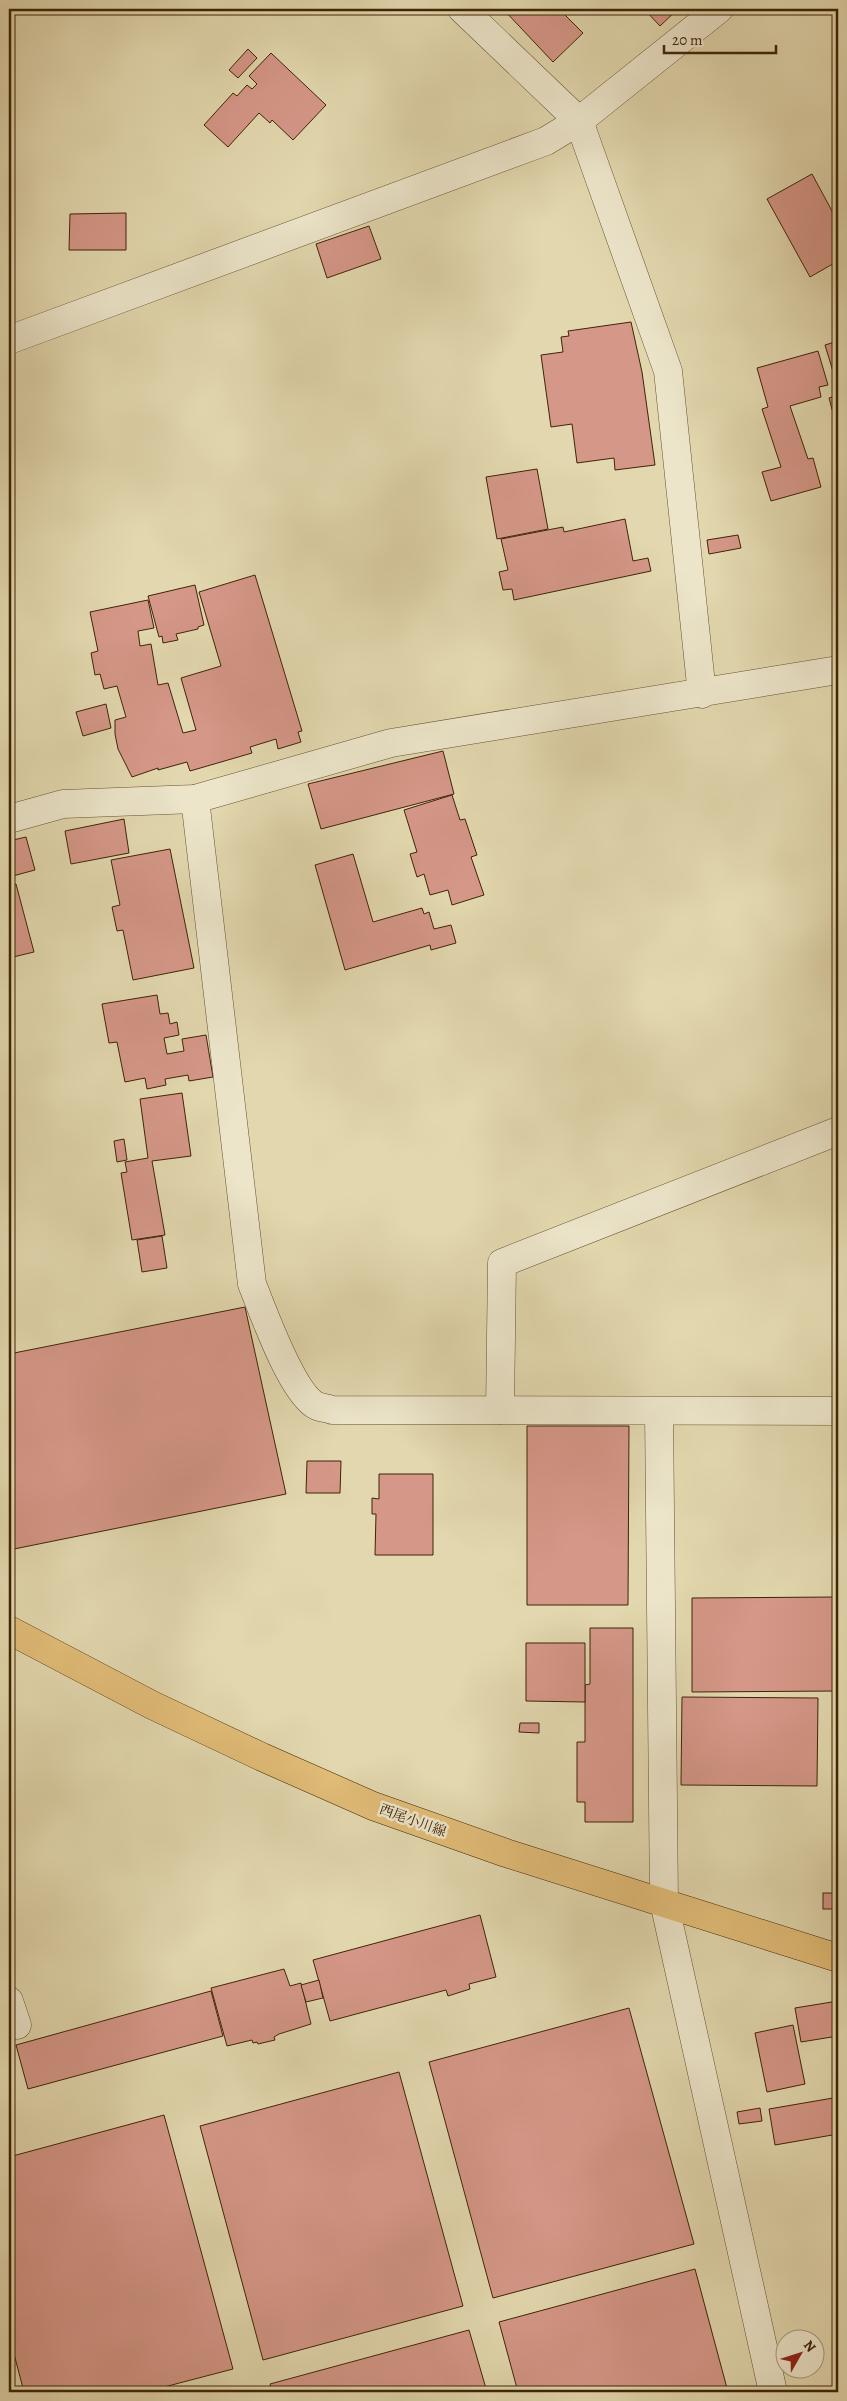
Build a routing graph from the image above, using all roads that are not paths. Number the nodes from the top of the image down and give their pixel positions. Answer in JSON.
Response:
{"nodes":[{"id":1,"x":462,"y":9,"type":"edge"},
{"id":2,"x":719,"y":9,"type":"edge"},
{"id":3,"x":579,"y":122,"type":"junction"},
{"id":4,"x":14,"y":330,"type":"edge"},
{"id":5,"x":838,"y":670,"type":"edge"},
{"id":6,"x":702,"y":694,"type":"junction"},
{"id":7,"x":195,"y":800,"type":"junction"},
{"id":8,"x":9,"y":819,"type":"edge"},
{"id":9,"x":838,"y":1131,"type":"edge"},
{"id":10,"x":500,"y":1410,"type":"junction"},
{"id":11,"x":659,"y":1411,"type":"junction"},
{"id":12,"x":838,"y":1411,"type":"edge"},
{"id":13,"x":9,"y":1630,"type":"edge"},
{"id":14,"x":664,"y":1902,"type":"junction"},
{"id":15,"x":838,"y":1958,"type":"edge"},
{"id":16,"x":773,"y":2392,"type":"edge"}],
"edges":[{"from":1,"to":3,"type":"street"},
{"from":2,"to":3,"type":"street"},
{"from":3,"to":4,"type":"street"},
{"from":3,"to":6,"type":"street"},
{"from":5,"to":6,"type":"street"},
{"from":6,"to":7,"type":"street"},
{"from":7,"to":8,"type":"street"},
{"from":7,"to":10,"type":"street"},
{"from":9,"to":10,"type":"street"},
{"from":10,"to":11,"type":"street"},
{"from":11,"to":12,"type":"street"},
{"from":11,"to":14,"type":"street"},
{"from":13,"to":14,"type":"main road","name":"西尾小川線"},
{"from":14,"to":15,"type":"main road","name":"西尾小川線"},
{"from":14,"to":16,"type":"street"}]}
